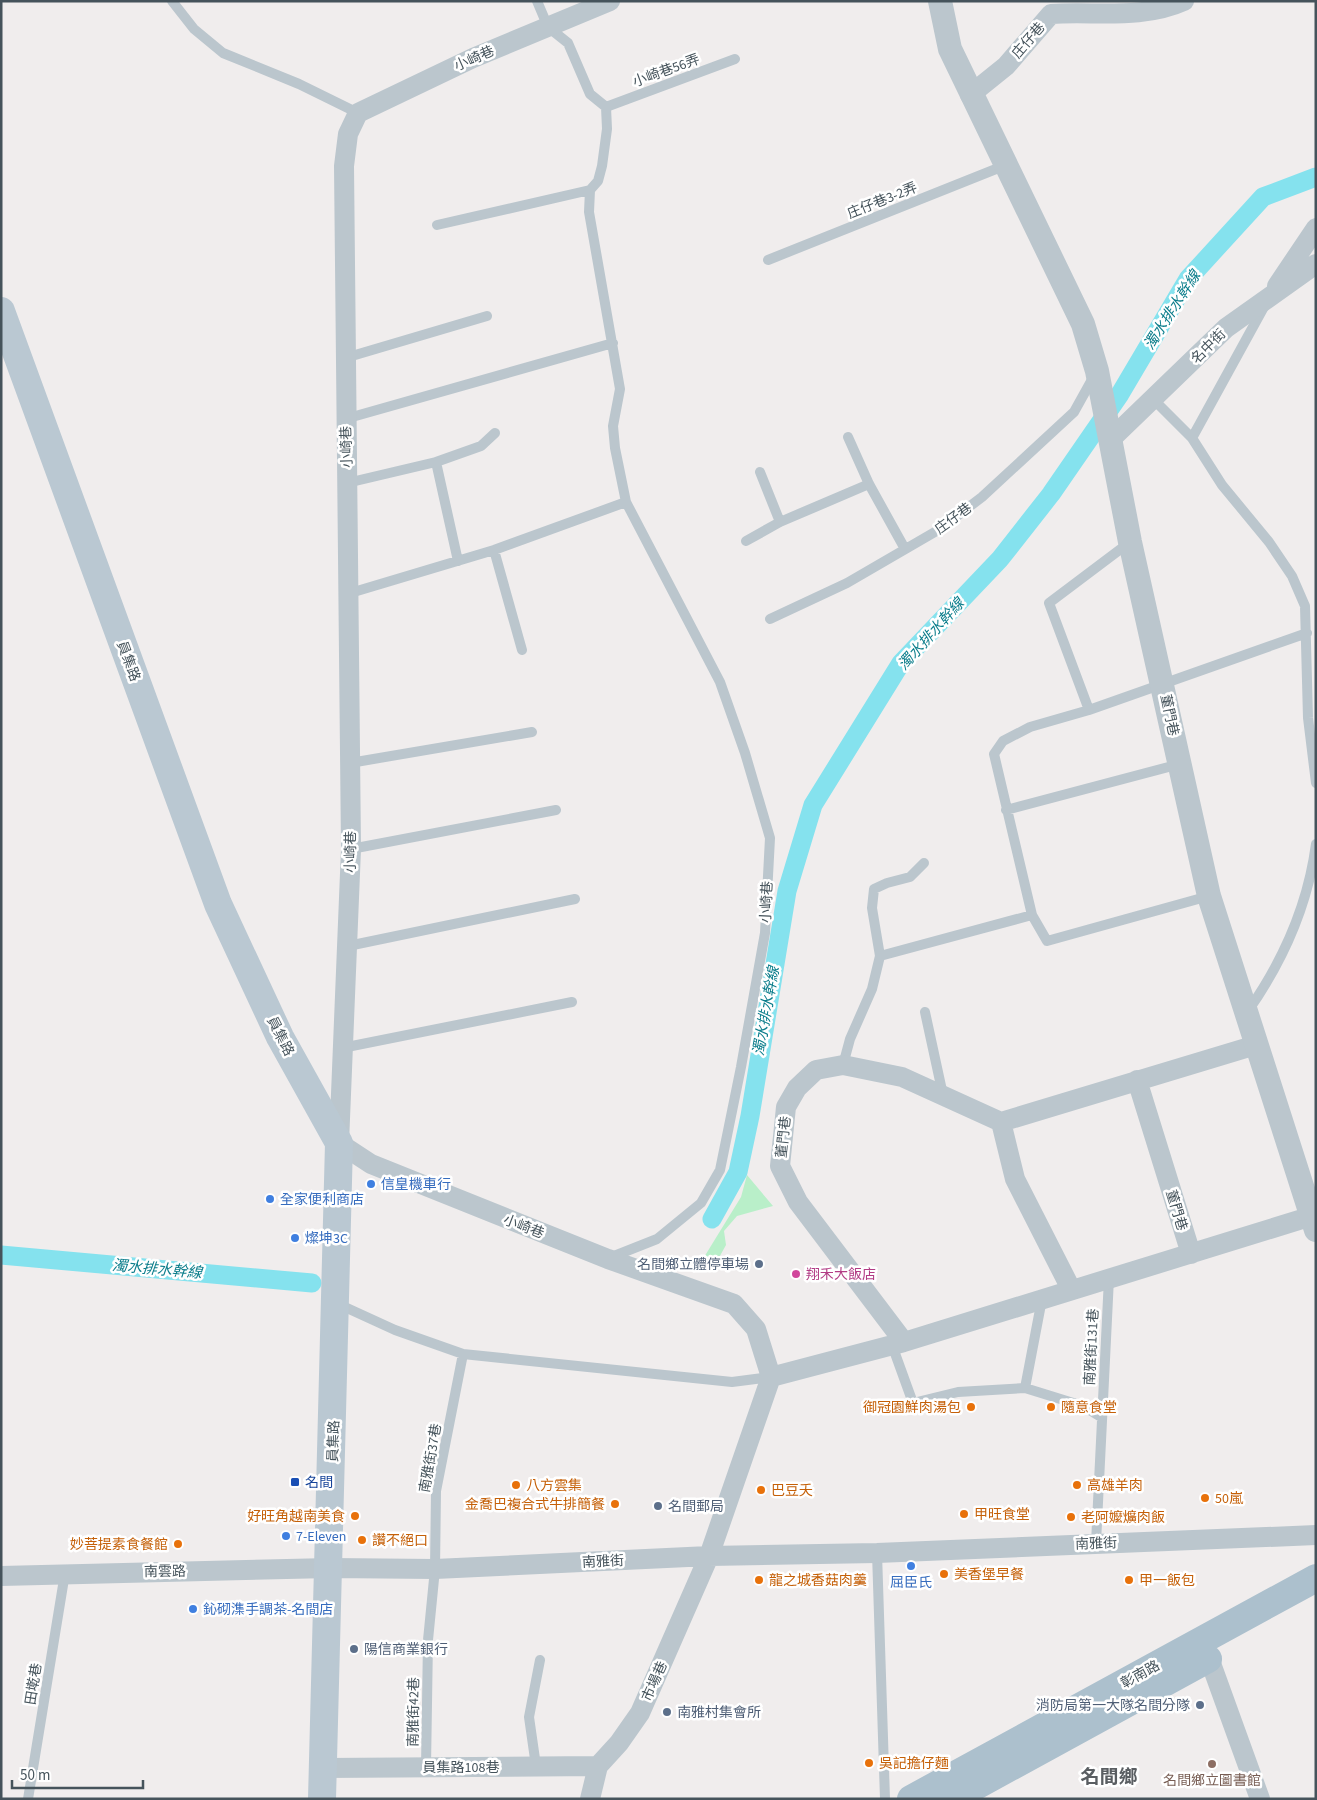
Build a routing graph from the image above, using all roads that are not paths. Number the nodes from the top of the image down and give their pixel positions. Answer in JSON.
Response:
{"nodes":[{"id":1,"x":172,"y":1,"type":"edge"},
{"id":2,"x":537,"y":1,"type":"edge"},
{"id":3,"x":610,"y":1,"type":"edge"},
{"id":4,"x":940,"y":1,"type":"edge"},
{"id":5,"x":1184,"y":1,"type":"edge"},
{"id":6,"x":548,"y":27,"type":"junction"},
{"id":7,"x":735,"y":59,"type":"dead end"},
{"id":8,"x":970,"y":95,"type":"junction"},
{"id":9,"x":606,"y":107,"type":"junction"},
{"id":10,"x":358,"y":113,"type":"junction"},
{"id":11,"x":1007,"y":165,"type":"junction"},
{"id":12,"x":590,"y":190,"type":"junction"},
{"id":13,"x":437,"y":225,"type":"dead end"},
{"id":14,"x":1316,"y":228,"type":"edge"},
{"id":15,"x":768,"y":260,"type":"dead end"},
{"id":16,"x":1316,"y":264,"type":"edge"},
{"id":17,"x":1269,"y":298,"type":"junction"},
{"id":18,"x":1,"y":311,"type":"edge"},
{"id":19,"x":487,"y":316,"type":"dead end"},
{"id":20,"x":613,"y":343,"type":"junction"},
{"id":21,"x":345,"y":358,"type":"junction"},
{"id":22,"x":1098,"y":375,"type":"junction"},
{"id":23,"x":1154,"y":400,"type":"junction"},
{"id":24,"x":345,"y":419,"type":"junction"},
{"id":25,"x":495,"y":433,"type":"dead end"},
{"id":26,"x":848,"y":437,"type":"dead end"},
{"id":27,"x":1192,"y":438,"type":"junction"},
{"id":28,"x":1110,"y":440,"type":"junction"},
{"id":29,"x":436,"y":462,"type":"junction"},
{"id":30,"x":760,"y":472,"type":"dead end"},
{"id":31,"x":347,"y":483,"type":"junction"},
{"id":32,"x":869,"y":484,"type":"junction"},
{"id":33,"x":626,"y":502,"type":"junction"},
{"id":34,"x":780,"y":522,"type":"junction"},
{"id":35,"x":746,"y":541,"type":"dead end"},
{"id":36,"x":1130,"y":542,"type":"junction"},
{"id":37,"x":905,"y":549,"type":"junction"},
{"id":38,"x":494,"y":550,"type":"junction"},
{"id":39,"x":458,"y":561,"type":"junction"},
{"id":40,"x":347,"y":594,"type":"junction"},
{"id":41,"x":770,"y":619,"type":"dead end"},
{"id":42,"x":1307,"y":633,"type":"junction"},
{"id":43,"x":522,"y":650,"type":"dead end"},
{"id":44,"x":1163,"y":683,"type":"junction"},
{"id":45,"x":1089,"y":710,"type":"junction"},
{"id":46,"x":532,"y":732,"type":"dead end"},
{"id":47,"x":350,"y":763,"type":"junction"},
{"id":48,"x":1181,"y":764,"type":"junction"},
{"id":49,"x":1316,"y":784,"type":"edge"},
{"id":50,"x":556,"y":810,"type":"dead end"},
{"id":51,"x":1006,"y":810,"type":"junction"},
{"id":52,"x":1316,"y":844,"type":"edge"},
{"id":53,"x":350,"y":849,"type":"junction"},
{"id":54,"x":924,"y":863,"type":"dead end"},
{"id":55,"x":1209,"y":896,"type":"junction"},
{"id":56,"x":575,"y":899,"type":"dead end"},
{"id":57,"x":1032,"y":915,"type":"junction"},
{"id":58,"x":348,"y":946,"type":"junction"},
{"id":59,"x":880,"y":956,"type":"junction"},
{"id":60,"x":572,"y":1002,"type":"dead end"},
{"id":61,"x":924,"y":1012,"type":"dead end"},
{"id":62,"x":1246,"y":1014,"type":"junction"},
{"id":63,"x":1256,"y":1045,"type":"junction"},
{"id":64,"x":342,"y":1048,"type":"junction"},
{"id":65,"x":843,"y":1065,"type":"junction"},
{"id":66,"x":1136,"y":1080,"type":"junction"},
{"id":67,"x":943,"y":1095,"type":"junction"},
{"id":68,"x":1000,"y":1122,"type":"junction"},
{"id":69,"x":339,"y":1143,"type":"junction"},
{"id":70,"x":1314,"y":1223,"type":"edge"},
{"id":71,"x":1191,"y":1254,"type":"junction"},
{"id":72,"x":608,"y":1259,"type":"junction"},
{"id":73,"x":1109,"y":1278,"type":"junction"},
{"id":74,"x":1071,"y":1289,"type":"junction"},
{"id":75,"x":1042,"y":1298,"type":"junction"},
{"id":76,"x":336,"y":1303,"type":"junction"},
{"id":77,"x":898,"y":1343,"type":"junction"},
{"id":78,"x":463,"y":1354,"type":"junction"},
{"id":79,"x":771,"y":1377,"type":"junction"},
{"id":80,"x":1025,"y":1388,"type":"junction"},
{"id":81,"x":1101,"y":1417,"type":"junction"},
{"id":82,"x":1316,"y":1535,"type":"edge"},
{"id":83,"x":1096,"y":1543,"type":"junction"},
{"id":84,"x":877,"y":1553,"type":"junction"},
{"id":85,"x":709,"y":1556,"type":"junction"},
{"id":86,"x":330,"y":1568,"type":"junction"},
{"id":87,"x":435,"y":1568,"type":"junction"},
{"id":88,"x":65,"y":1573,"type":"junction"},
{"id":89,"x":1,"y":1576,"type":"edge"},
{"id":90,"x":1316,"y":1578,"type":"edge"},
{"id":91,"x":1316,"y":1600,"type":"edge"},
{"id":92,"x":1209,"y":1658,"type":"junction"},
{"id":93,"x":540,"y":1660,"type":"dead end"},
{"id":94,"x":536,"y":1766,"type":"junction"},
{"id":95,"x":598,"y":1766,"type":"junction"},
{"id":96,"x":426,"y":1767,"type":"junction"},
{"id":97,"x":324,"y":1768,"type":"junction"},
{"id":98,"x":28,"y":1799,"type":"edge"},
{"id":99,"x":322,"y":1799,"type":"edge"},
{"id":100,"x":590,"y":1799,"type":"edge"},
{"id":101,"x":886,"y":1799,"type":"edge"},
{"id":102,"x":912,"y":1799,"type":"edge"},
{"id":103,"x":952,"y":1799,"type":"edge"},
{"id":104,"x":1260,"y":1799,"type":"edge"}],
"edges":[{"from":1,"to":10,"type":"lane"},
{"from":2,"to":6,"type":"lane"},
{"from":3,"to":6,"type":"street","name":"小崎巷"},
{"from":4,"to":8,"type":"street"},
{"from":5,"to":8,"type":"street","name":"庄仔巷"},
{"from":6,"to":9,"type":"lane"},
{"from":6,"to":10,"type":"street","name":"小崎巷"},
{"from":7,"to":9,"type":"lane","name":"小崎巷56弄"},
{"from":8,"to":11,"type":"street"},
{"from":9,"to":12,"type":"lane","name":"小崎巷"},
{"from":10,"to":21,"type":"street","name":"小崎巷"},
{"from":11,"to":15,"type":"lane","name":"庄仔巷3-2弄"},
{"from":11,"to":22,"type":"street"},
{"from":12,"to":13,"type":"lane"},
{"from":12,"to":20,"type":"lane","name":"小崎巷"},
{"from":14,"to":17,"type":"street"},
{"from":16,"to":17,"type":"street","name":"名中街"},
{"from":17,"to":23,"type":"street","name":"名中街"},
{"from":17,"to":27,"type":"lane"},
{"from":18,"to":69,"type":"main road","name":"員集路"},
{"from":19,"to":21,"type":"lane"},
{"from":20,"to":24,"type":"lane"},
{"from":20,"to":33,"type":"lane","name":"小崎巷"},
{"from":21,"to":24,"type":"street","name":"小崎巷"},
{"from":22,"to":28,"type":"street","name":"董門巷"},
{"from":22,"to":37,"type":"lane","name":"庄仔巷"},
{"from":23,"to":27,"type":"lane"},
{"from":23,"to":28,"type":"street","name":"名中街"},
{"from":24,"to":31,"type":"street","name":"小崎巷"},
{"from":25,"to":29,"type":"lane"},
{"from":26,"to":32,"type":"lane"},
{"from":27,"to":42,"type":"lane"},
{"from":28,"to":36,"type":"street","name":"董門巷"},
{"from":29,"to":31,"type":"lane"},
{"from":29,"to":39,"type":"lane"},
{"from":30,"to":34,"type":"lane"},
{"from":31,"to":40,"type":"street","name":"小崎巷"},
{"from":32,"to":34,"type":"lane"},
{"from":32,"to":37,"type":"lane"},
{"from":33,"to":38,"type":"lane"},
{"from":33,"to":72,"type":"lane","name":"小崎巷"},
{"from":34,"to":35,"type":"lane"},
{"from":36,"to":44,"type":"street","name":"董門巷"},
{"from":36,"to":45,"type":"lane"},
{"from":37,"to":41,"type":"lane","name":"庄仔巷"},
{"from":38,"to":39,"type":"lane"},
{"from":38,"to":43,"type":"lane"},
{"from":39,"to":40,"type":"lane"},
{"from":40,"to":47,"type":"street","name":"小崎巷"},
{"from":42,"to":44,"type":"lane"},
{"from":42,"to":49,"type":"lane"},
{"from":44,"to":45,"type":"lane"},
{"from":44,"to":48,"type":"street","name":"董門巷"},
{"from":45,"to":51,"type":"lane"},
{"from":46,"to":47,"type":"lane"},
{"from":47,"to":53,"type":"street","name":"小崎巷"},
{"from":48,"to":51,"type":"lane"},
{"from":48,"to":55,"type":"street","name":"董門巷"},
{"from":50,"to":53,"type":"lane"},
{"from":51,"to":57,"type":"lane"},
{"from":52,"to":62,"type":"lane"},
{"from":53,"to":58,"type":"street","name":"小崎巷"},
{"from":54,"to":59,"type":"lane"},
{"from":55,"to":57,"type":"lane"},
{"from":55,"to":62,"type":"street","name":"董門巷"},
{"from":56,"to":58,"type":"lane"},
{"from":57,"to":59,"type":"lane"},
{"from":58,"to":64,"type":"street","name":"小崎巷"},
{"from":59,"to":65,"type":"lane"},
{"from":60,"to":64,"type":"lane"},
{"from":61,"to":67,"type":"lane"},
{"from":62,"to":63,"type":"street","name":"董門巷"},
{"from":63,"to":66,"type":"street"},
{"from":63,"to":70,"type":"street","name":"董門巷"},
{"from":64,"to":69,"type":"street","name":"小崎巷"},
{"from":65,"to":67,"type":"street","name":"董門巷"},
{"from":65,"to":77,"type":"street","name":"董門巷"},
{"from":66,"to":68,"type":"street"},
{"from":66,"to":71,"type":"street","name":"董門巷"},
{"from":67,"to":68,"type":"street","name":"董門巷"},
{"from":68,"to":74,"type":"street"},
{"from":69,"to":72,"type":"street","name":"小崎巷"},
{"from":69,"to":76,"type":"main road","name":"員集路"},
{"from":70,"to":71,"type":"street","name":"董門巷"},
{"from":71,"to":73,"type":"street","name":"董門巷"},
{"from":72,"to":79,"type":"street"},
{"from":73,"to":74,"type":"street","name":"董門巷"},
{"from":73,"to":81,"type":"lane","name":"南雅街131巷"},
{"from":74,"to":75,"type":"street","name":"董門巷"},
{"from":75,"to":77,"type":"street","name":"董門巷"},
{"from":75,"to":80,"type":"lane"},
{"from":76,"to":78,"type":"lane"},
{"from":76,"to":86,"type":"main road","name":"員集路"},
{"from":77,"to":79,"type":"street","name":"董門巷"},
{"from":77,"to":80,"type":"lane","name":"南雅街131巷"},
{"from":78,"to":79,"type":"lane"},
{"from":78,"to":87,"type":"lane","name":"南雅街37巷"},
{"from":79,"to":85,"type":"street","name":"市場巷"},
{"from":80,"to":81,"type":"lane","name":"南雅街131巷"},
{"from":81,"to":83,"type":"lane","name":"南雅街131巷"},
{"from":82,"to":83,"type":"street","name":"南雅街"},
{"from":83,"to":84,"type":"street","name":"南雅街"},
{"from":84,"to":85,"type":"street","name":"南雅街"},
{"from":84,"to":101,"type":"lane"},
{"from":85,"to":87,"type":"street","name":"南雅街"},
{"from":85,"to":95,"type":"street","name":"市場巷"},
{"from":86,"to":87,"type":"street","name":"南雅街"},
{"from":86,"to":88,"type":"street","name":"南雲路"},
{"from":86,"to":97,"type":"main road","name":"員集路"},
{"from":87,"to":96,"type":"lane","name":"南雅街42巷"},
{"from":88,"to":89,"type":"street","name":"南雲路"},
{"from":88,"to":98,"type":"lane","name":"田墘巷"},
{"from":90,"to":102,"type":"main road","name":"彰南路"},
{"from":91,"to":92,"type":"main road","name":"彰南路"},
{"from":92,"to":103,"type":"main road","name":"彰南路"},
{"from":92,"to":104,"type":"street"},
{"from":93,"to":94,"type":"lane"},
{"from":94,"to":95,"type":"street","name":"員集路108巷"},
{"from":94,"to":96,"type":"street","name":"員集路108巷"},
{"from":95,"to":100,"type":"street","name":"市場巷"},
{"from":96,"to":97,"type":"street","name":"員集路108巷"},
{"from":97,"to":99,"type":"main road","name":"員集路"}]}
